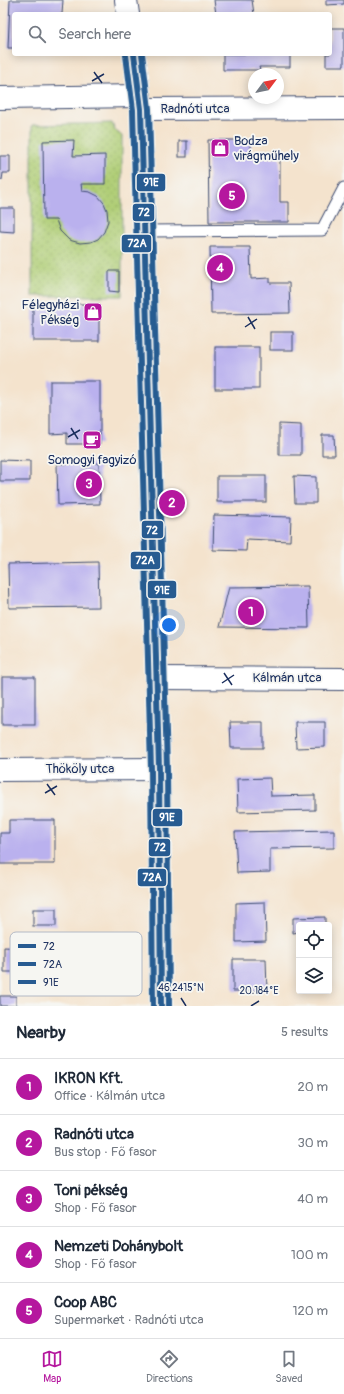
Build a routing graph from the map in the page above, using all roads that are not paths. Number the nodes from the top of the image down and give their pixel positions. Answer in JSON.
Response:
{"nodes":[{"id":1,"x":126,"y":0,"type":"edge"},
{"id":2,"x":128,"y":12,"type":"edge"},
{"id":3,"x":134,"y":56,"type":"edge"},
{"id":4,"x":0,"y":98,"type":"edge"},
{"id":5,"x":141,"y":102,"type":"junction"},
{"id":6,"x":344,"y":108,"type":"edge"},
{"id":7,"x":344,"y":188,"type":"edge"},
{"id":8,"x":145,"y":231,"type":"junction"},
{"id":9,"x":157,"y":678,"type":"junction"},
{"id":10,"x":344,"y":678,"type":"edge"},
{"id":11,"x":159,"y":769,"type":"junction"},
{"id":12,"x":0,"y":770,"type":"edge"},
{"id":13,"x":161,"y":1006,"type":"edge"}],
"edges":[{"from":1,"to":2,"type":"street"},
{"from":3,"to":5,"type":"street"},
{"from":4,"to":5,"type":"street","name":"Radnóti utca"},
{"from":5,"to":6,"type":"street","name":"Radnóti utca"},
{"from":5,"to":8,"type":"street"},
{"from":7,"to":8,"type":"lane"},
{"from":8,"to":9,"type":"street"},
{"from":9,"to":10,"type":"street","name":"Kálmán utca"},
{"from":9,"to":11,"type":"street"},
{"from":11,"to":12,"type":"street","name":"Thököly utca"},
{"from":11,"to":13,"type":"street"}]}
